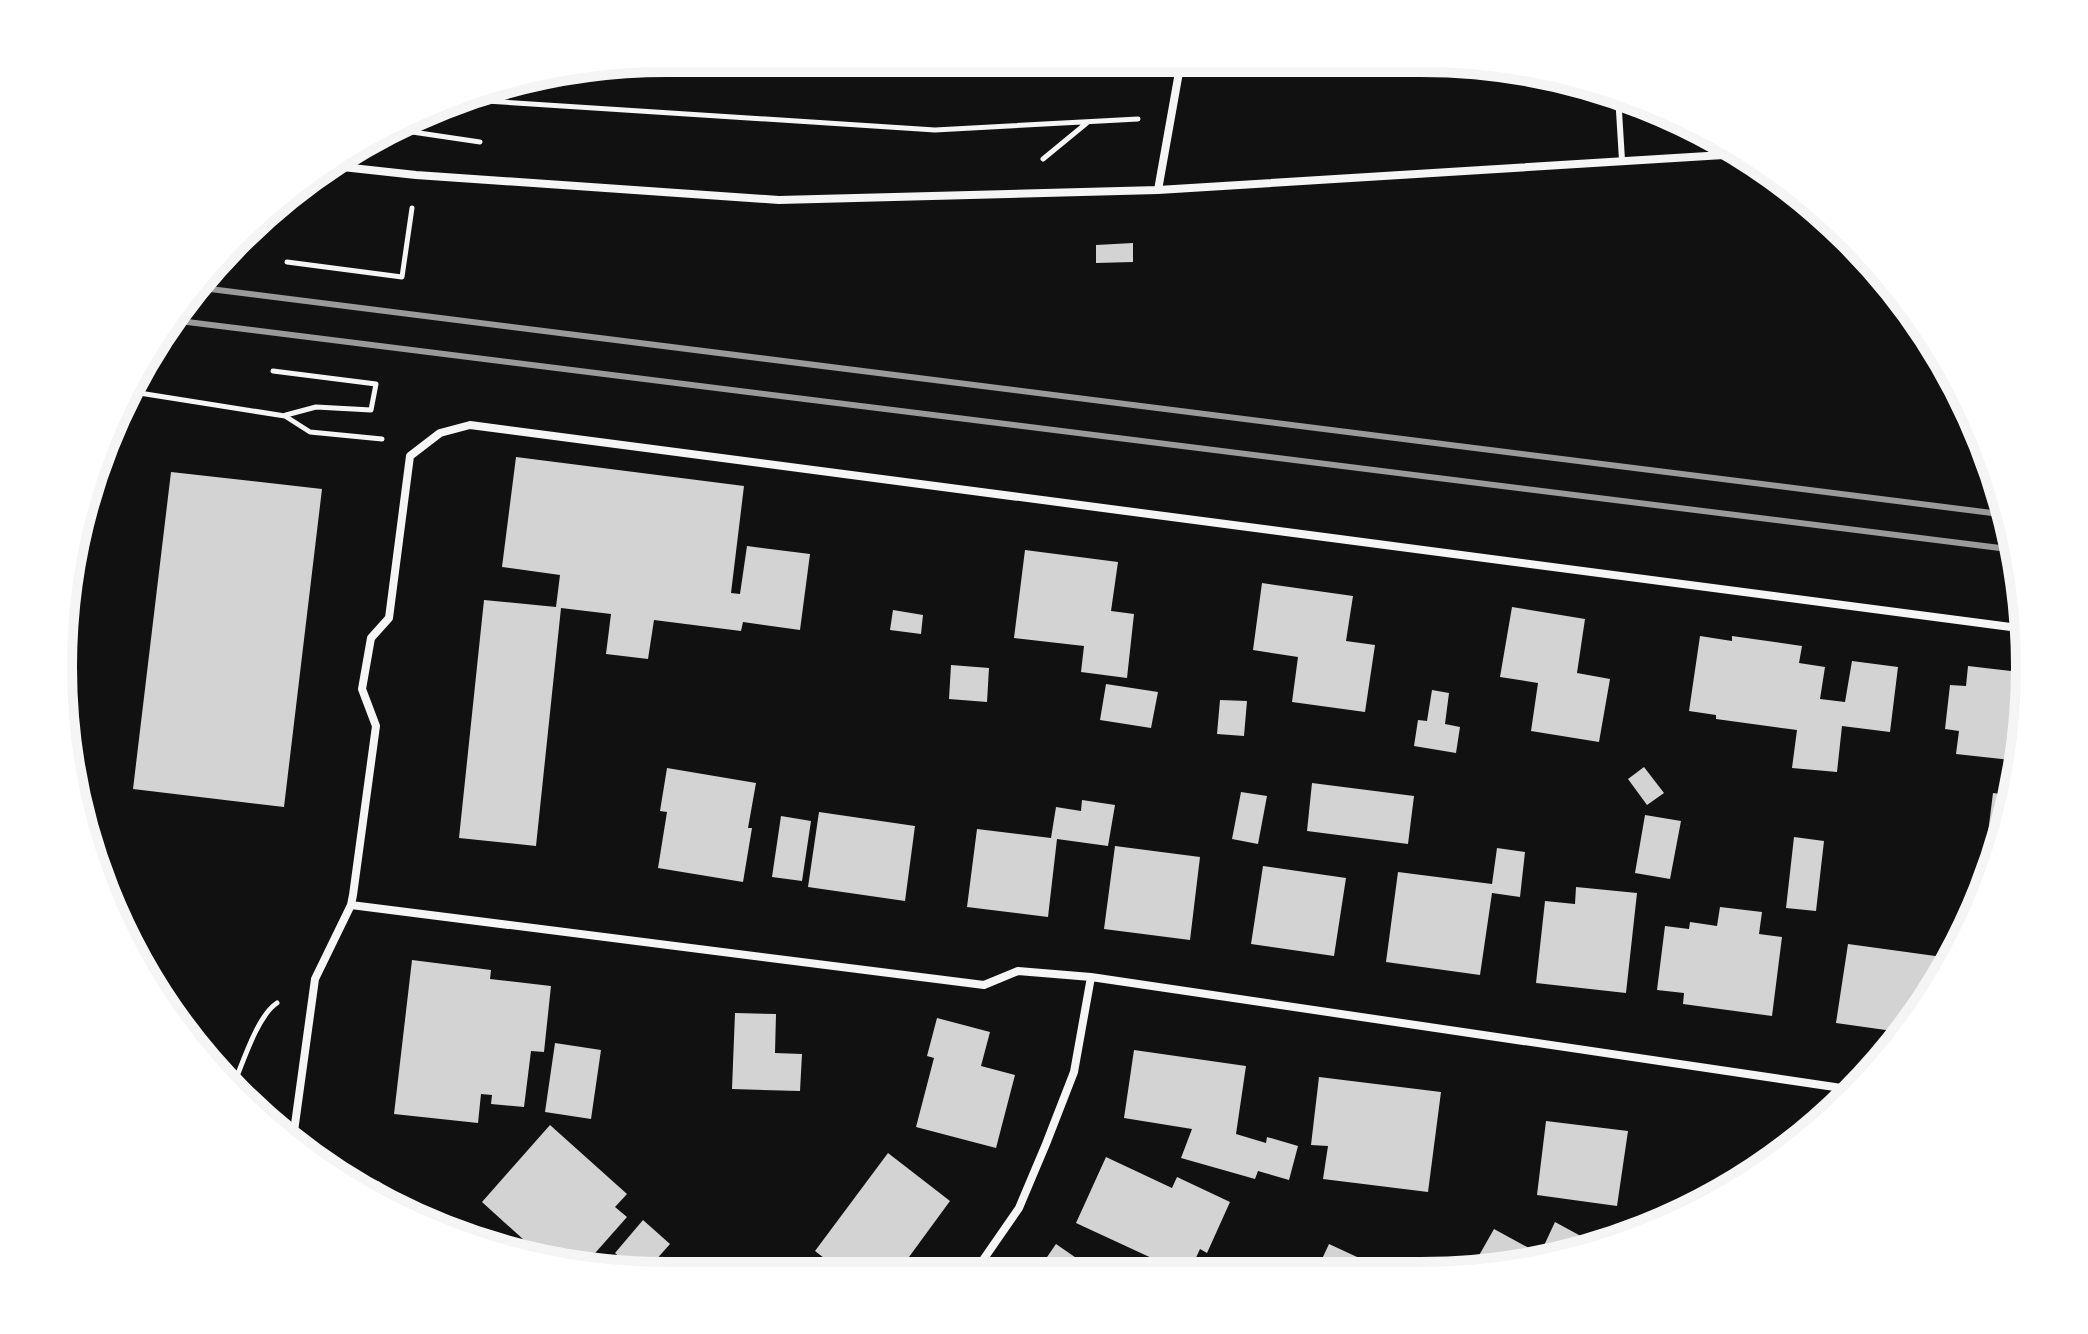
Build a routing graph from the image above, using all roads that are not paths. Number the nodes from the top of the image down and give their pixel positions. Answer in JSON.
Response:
{"nodes":[{"id":1,"x":1179,"y":72,"type":"edge"},
{"id":2,"x":1619,"y":106,"type":"edge"},
{"id":3,"x":1724,"y":155,"type":"edge"},
{"id":4,"x":1622,"y":160,"type":"junction"},
{"id":5,"x":344,"y":167,"type":"edge"},
{"id":6,"x":1158,"y":190,"type":"junction"},
{"id":7,"x":2015,"y":628,"type":"edge"},
{"id":8,"x":351,"y":905,"type":"junction"},
{"id":9,"x":1091,"y":977,"type":"junction"},
{"id":10,"x":1842,"y":1088,"type":"edge"},
{"id":11,"x":294,"y":1130,"type":"edge"},
{"id":12,"x":982,"y":1262,"type":"edge"}],
"edges":[{"from":1,"to":6,"type":"street"},
{"from":2,"to":4,"type":"lane"},
{"from":3,"to":4,"type":"street"},
{"from":4,"to":6,"type":"street"},
{"from":5,"to":6,"type":"street"},
{"from":7,"to":8,"type":"street"},
{"from":8,"to":9,"type":"street"},
{"from":8,"to":11,"type":"street"},
{"from":9,"to":10,"type":"street"},
{"from":9,"to":12,"type":"street"}]}
